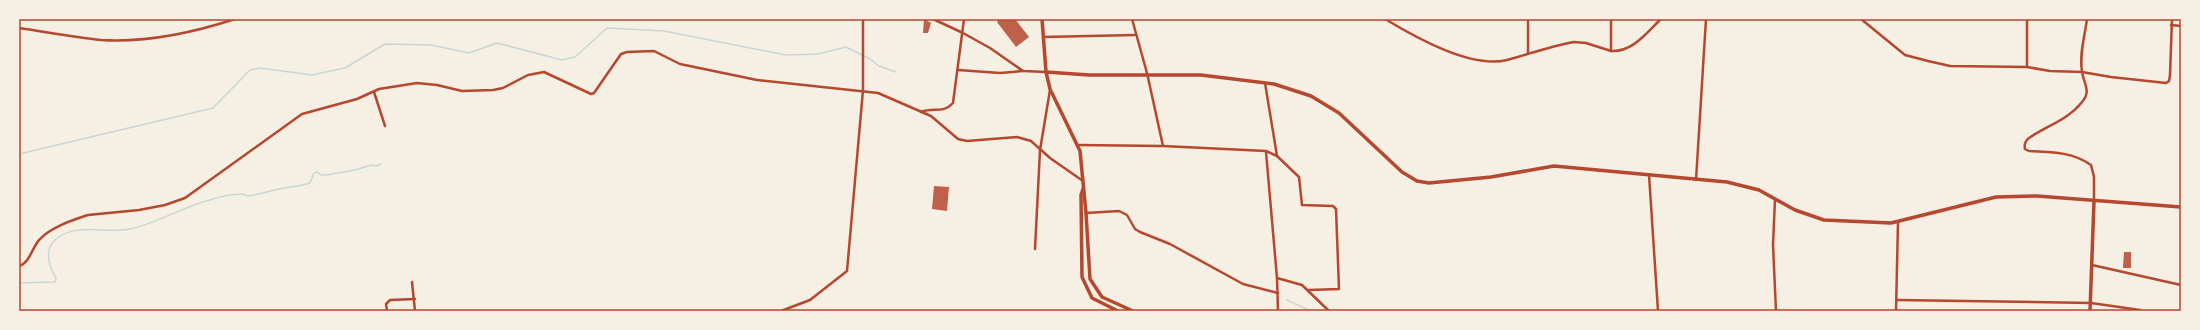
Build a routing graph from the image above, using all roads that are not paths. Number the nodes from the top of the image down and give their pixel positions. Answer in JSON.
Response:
{"nodes":[{"id":1,"x":235,"y":19,"type":"edge"},
{"id":2,"x":863,"y":19,"type":"edge"},
{"id":3,"x":933,"y":19,"type":"edge"},
{"id":4,"x":964,"y":19,"type":"edge"},
{"id":5,"x":1042,"y":19,"type":"edge"},
{"id":6,"x":1132,"y":19,"type":"edge"},
{"id":7,"x":1385,"y":19,"type":"edge"},
{"id":8,"x":1528,"y":19,"type":"edge"},
{"id":9,"x":1611,"y":19,"type":"edge"},
{"id":10,"x":1661,"y":19,"type":"edge"},
{"id":11,"x":1706,"y":19,"type":"edge"},
{"id":12,"x":1861,"y":19,"type":"edge"},
{"id":13,"x":1868,"y":19,"type":"edge"},
{"id":14,"x":2027,"y":19,"type":"edge"},
{"id":15,"x":2087,"y":19,"type":"edge"},
{"id":16,"x":2172,"y":19,"type":"edge"},
{"id":17,"x":1866,"y":23,"type":"junction"},
{"id":18,"x":2172,"y":25,"type":"junction"},
{"id":19,"x":2181,"y":26,"type":"edge"},
{"id":20,"x":19,"y":28,"type":"edge"},
{"id":21,"x":963,"y":32,"type":"junction"},
{"id":22,"x":1136,"y":35,"type":"junction"},
{"id":23,"x":1043,"y":38,"type":"junction"},
{"id":24,"x":1611,"y":51,"type":"junction"},
{"id":25,"x":1528,"y":53,"type":"junction"},
{"id":26,"x":2027,"y":67,"type":"junction"},
{"id":27,"x":958,"y":70,"type":"junction"},
{"id":28,"x":1023,"y":71,"type":"junction"},
{"id":29,"x":1046,"y":72,"type":"junction"},
{"id":30,"x":2082,"y":72,"type":"junction"},
{"id":31,"x":1147,"y":73,"type":"junction"},
{"id":32,"x":1265,"y":82,"type":"junction"},
{"id":33,"x":1050,"y":89,"type":"junction"},
{"id":34,"x":863,"y":90,"type":"junction"},
{"id":35,"x":374,"y":92,"type":"junction"},
{"id":36,"x":921,"y":112,"type":"junction"},
{"id":37,"x":385,"y":126,"type":"dead end"},
{"id":38,"x":1078,"y":145,"type":"junction"},
{"id":39,"x":1163,"y":146,"type":"junction"},
{"id":40,"x":1040,"y":150,"type":"junction"},
{"id":41,"x":1266,"y":151,"type":"junction"},
{"id":42,"x":1277,"y":156,"type":"junction"},
{"id":43,"x":1649,"y":174,"type":"junction"},
{"id":44,"x":1696,"y":180,"type":"junction"},
{"id":45,"x":1083,"y":181,"type":"junction"},
{"id":46,"x":1084,"y":188,"type":"junction"},
{"id":47,"x":1775,"y":199,"type":"junction"},
{"id":48,"x":2094,"y":201,"type":"junction"},
{"id":49,"x":2181,"y":207,"type":"edge"},
{"id":50,"x":1086,"y":213,"type":"junction"},
{"id":51,"x":1898,"y":222,"type":"junction"},
{"id":52,"x":1035,"y":249,"type":"dead end"},
{"id":53,"x":2092,"y":265,"type":"junction"},
{"id":54,"x":19,"y":266,"type":"edge"},
{"id":55,"x":1276,"y":278,"type":"junction"},
{"id":56,"x":412,"y":282,"type":"dead end"},
{"id":57,"x":2181,"y":285,"type":"edge"},
{"id":58,"x":1309,"y":290,"type":"junction"},
{"id":59,"x":1278,"y":292,"type":"junction"},
{"id":60,"x":415,"y":299,"type":"junction"},
{"id":61,"x":1896,"y":300,"type":"junction"},
{"id":62,"x":2091,"y":304,"type":"junction"},
{"id":63,"x":2140,"y":310,"type":"edge"},
{"id":64,"x":387,"y":311,"type":"edge"},
{"id":65,"x":415,"y":311,"type":"edge"},
{"id":66,"x":781,"y":311,"type":"edge"},
{"id":67,"x":1118,"y":311,"type":"edge"},
{"id":68,"x":1133,"y":311,"type":"edge"},
{"id":69,"x":1278,"y":311,"type":"edge"},
{"id":70,"x":1329,"y":311,"type":"edge"},
{"id":71,"x":1658,"y":311,"type":"edge"},
{"id":72,"x":1776,"y":311,"type":"edge"},
{"id":73,"x":1896,"y":311,"type":"edge"},
{"id":74,"x":2090,"y":311,"type":"edge"}],
"edges":[{"from":1,"to":20,"type":"street"},
{"from":2,"to":34,"type":"street"},
{"from":3,"to":21,"type":"street"},
{"from":4,"to":21,"type":"street"},
{"from":5,"to":23,"type":"main road"},
{"from":6,"to":22,"type":"street"},
{"from":7,"to":25,"type":"street"},
{"from":8,"to":25,"type":"street"},
{"from":9,"to":24,"type":"street"},
{"from":10,"to":24,"type":"street"},
{"from":11,"to":44,"type":"street"},
{"from":12,"to":17,"type":"street"},
{"from":13,"to":17,"type":"street"},
{"from":14,"to":26,"type":"street"},
{"from":15,"to":30,"type":"street"},
{"from":16,"to":18,"type":"street"},
{"from":17,"to":26,"type":"street"},
{"from":18,"to":19,"type":"street"},
{"from":18,"to":30,"type":"street"},
{"from":21,"to":27,"type":"street"},
{"from":21,"to":28,"type":"street"},
{"from":22,"to":23,"type":"street"},
{"from":22,"to":31,"type":"street"},
{"from":23,"to":29,"type":"main road"},
{"from":24,"to":25,"type":"street"},
{"from":26,"to":30,"type":"street"},
{"from":27,"to":28,"type":"street"},
{"from":27,"to":36,"type":"street"},
{"from":28,"to":29,"type":"street"},
{"from":29,"to":31,"type":"main road"},
{"from":29,"to":33,"type":"main road"},
{"from":30,"to":48,"type":"street"},
{"from":31,"to":32,"type":"main road"},
{"from":31,"to":39,"type":"street"},
{"from":32,"to":42,"type":"street"},
{"from":32,"to":43,"type":"main road"},
{"from":33,"to":38,"type":"main road"},
{"from":33,"to":40,"type":"street"},
{"from":34,"to":35,"type":"street"},
{"from":34,"to":36,"type":"street"},
{"from":34,"to":66,"type":"street"},
{"from":35,"to":37,"type":"street"},
{"from":35,"to":54,"type":"street"},
{"from":36,"to":40,"type":"street"},
{"from":38,"to":39,"type":"street"},
{"from":38,"to":45,"type":"main road"},
{"from":39,"to":41,"type":"street"},
{"from":40,"to":45,"type":"street"},
{"from":40,"to":52,"type":"street"},
{"from":41,"to":42,"type":"street"},
{"from":41,"to":55,"type":"street"},
{"from":42,"to":58,"type":"street"},
{"from":43,"to":44,"type":"main road"},
{"from":43,"to":71,"type":"street"},
{"from":44,"to":47,"type":"main road"},
{"from":45,"to":46,"type":"main road"},
{"from":46,"to":50,"type":"main road"},
{"from":46,"to":67,"type":"main road"},
{"from":47,"to":51,"type":"main road"},
{"from":47,"to":72,"type":"street"},
{"from":48,"to":49,"type":"main road"},
{"from":48,"to":51,"type":"main road"},
{"from":48,"to":53,"type":"main road"},
{"from":50,"to":59,"type":"street"},
{"from":50,"to":68,"type":"main road"},
{"from":51,"to":61,"type":"street"},
{"from":53,"to":57,"type":"street"},
{"from":53,"to":62,"type":"main road"},
{"from":55,"to":58,"type":"street"},
{"from":55,"to":59,"type":"street"},
{"from":56,"to":60,"type":"street"},
{"from":58,"to":70,"type":"street"},
{"from":59,"to":69,"type":"street"},
{"from":60,"to":64,"type":"street"},
{"from":60,"to":65,"type":"street"},
{"from":61,"to":62,"type":"street"},
{"from":61,"to":73,"type":"street"},
{"from":62,"to":63,"type":"street"},
{"from":62,"to":74,"type":"main road"}]}
